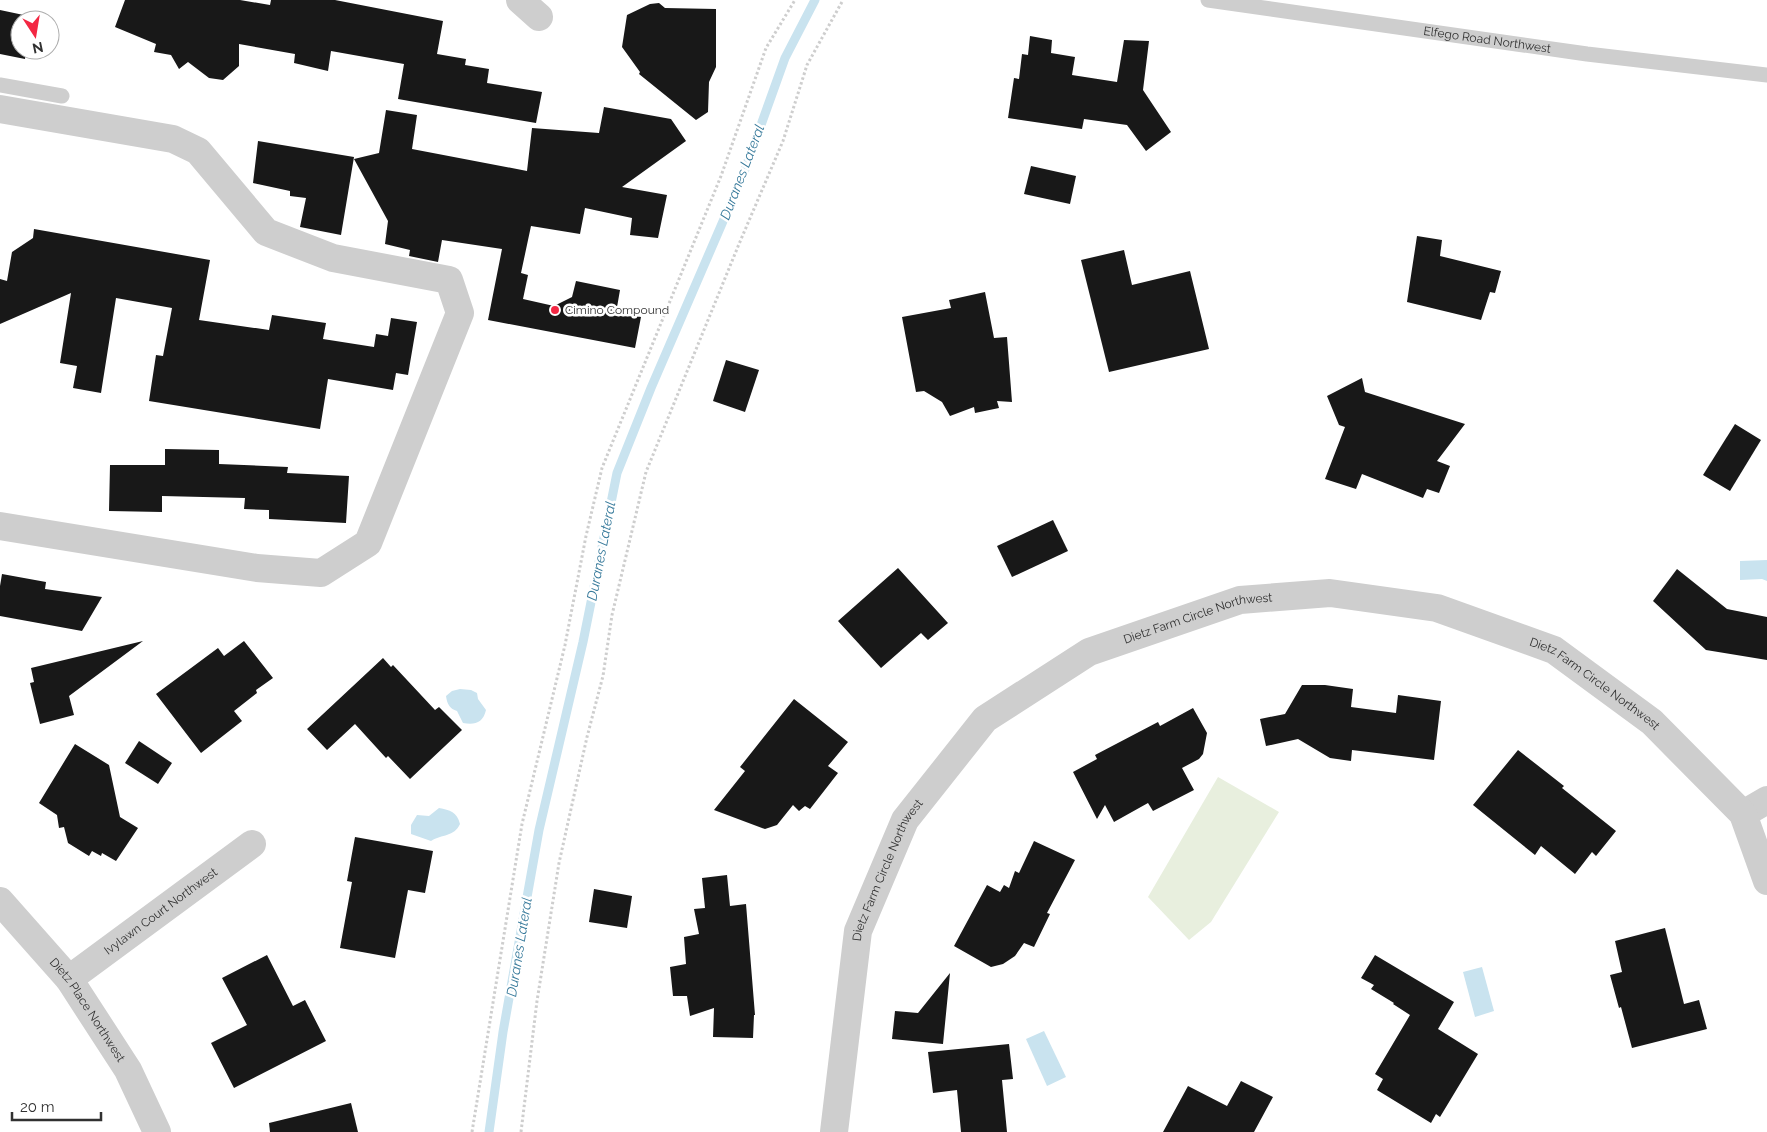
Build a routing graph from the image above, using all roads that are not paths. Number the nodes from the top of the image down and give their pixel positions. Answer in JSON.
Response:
{"nodes":[{"id":1,"x":1208,"y":0,"type":"edge"},
{"id":2,"x":1767,"y":75,"type":"edge"},
{"id":3,"x":0,"y":85,"type":"edge"},
{"id":4,"x":62,"y":96,"type":"dead end"},
{"id":5,"x":0,"y":109,"type":"edge"},
{"id":6,"x":0,"y":526,"type":"edge"},
{"id":7,"x":1767,"y":800,"type":"edge"},
{"id":8,"x":1743,"y":814,"type":"junction"},
{"id":9,"x":252,"y":844,"type":"dead end"},
{"id":10,"x":1767,"y":881,"type":"edge"},
{"id":11,"x":0,"y":901,"type":"edge"},
{"id":12,"x":69,"y":979,"type":"junction"},
{"id":13,"x":157,"y":1132,"type":"edge"},
{"id":14,"x":834,"y":1132,"type":"edge"}],
"edges":[{"from":1,"to":2,"type":"lane","name":"Elfego Road Northwest"},
{"from":3,"to":4,"type":"lane"},
{"from":5,"to":6,"type":"street"},
{"from":7,"to":8,"type":"street"},
{"from":8,"to":10,"type":"street","name":"Dietz Farm Circle Northwest"},
{"from":8,"to":14,"type":"street","name":"Dietz Farm Circle Northwest"},
{"from":9,"to":12,"type":"street","name":"Ivylawn Court Northwest"},
{"from":11,"to":12,"type":"street","name":"Dietz Place Northwest"},
{"from":12,"to":13,"type":"street","name":"Dietz Place Northwest"}]}
